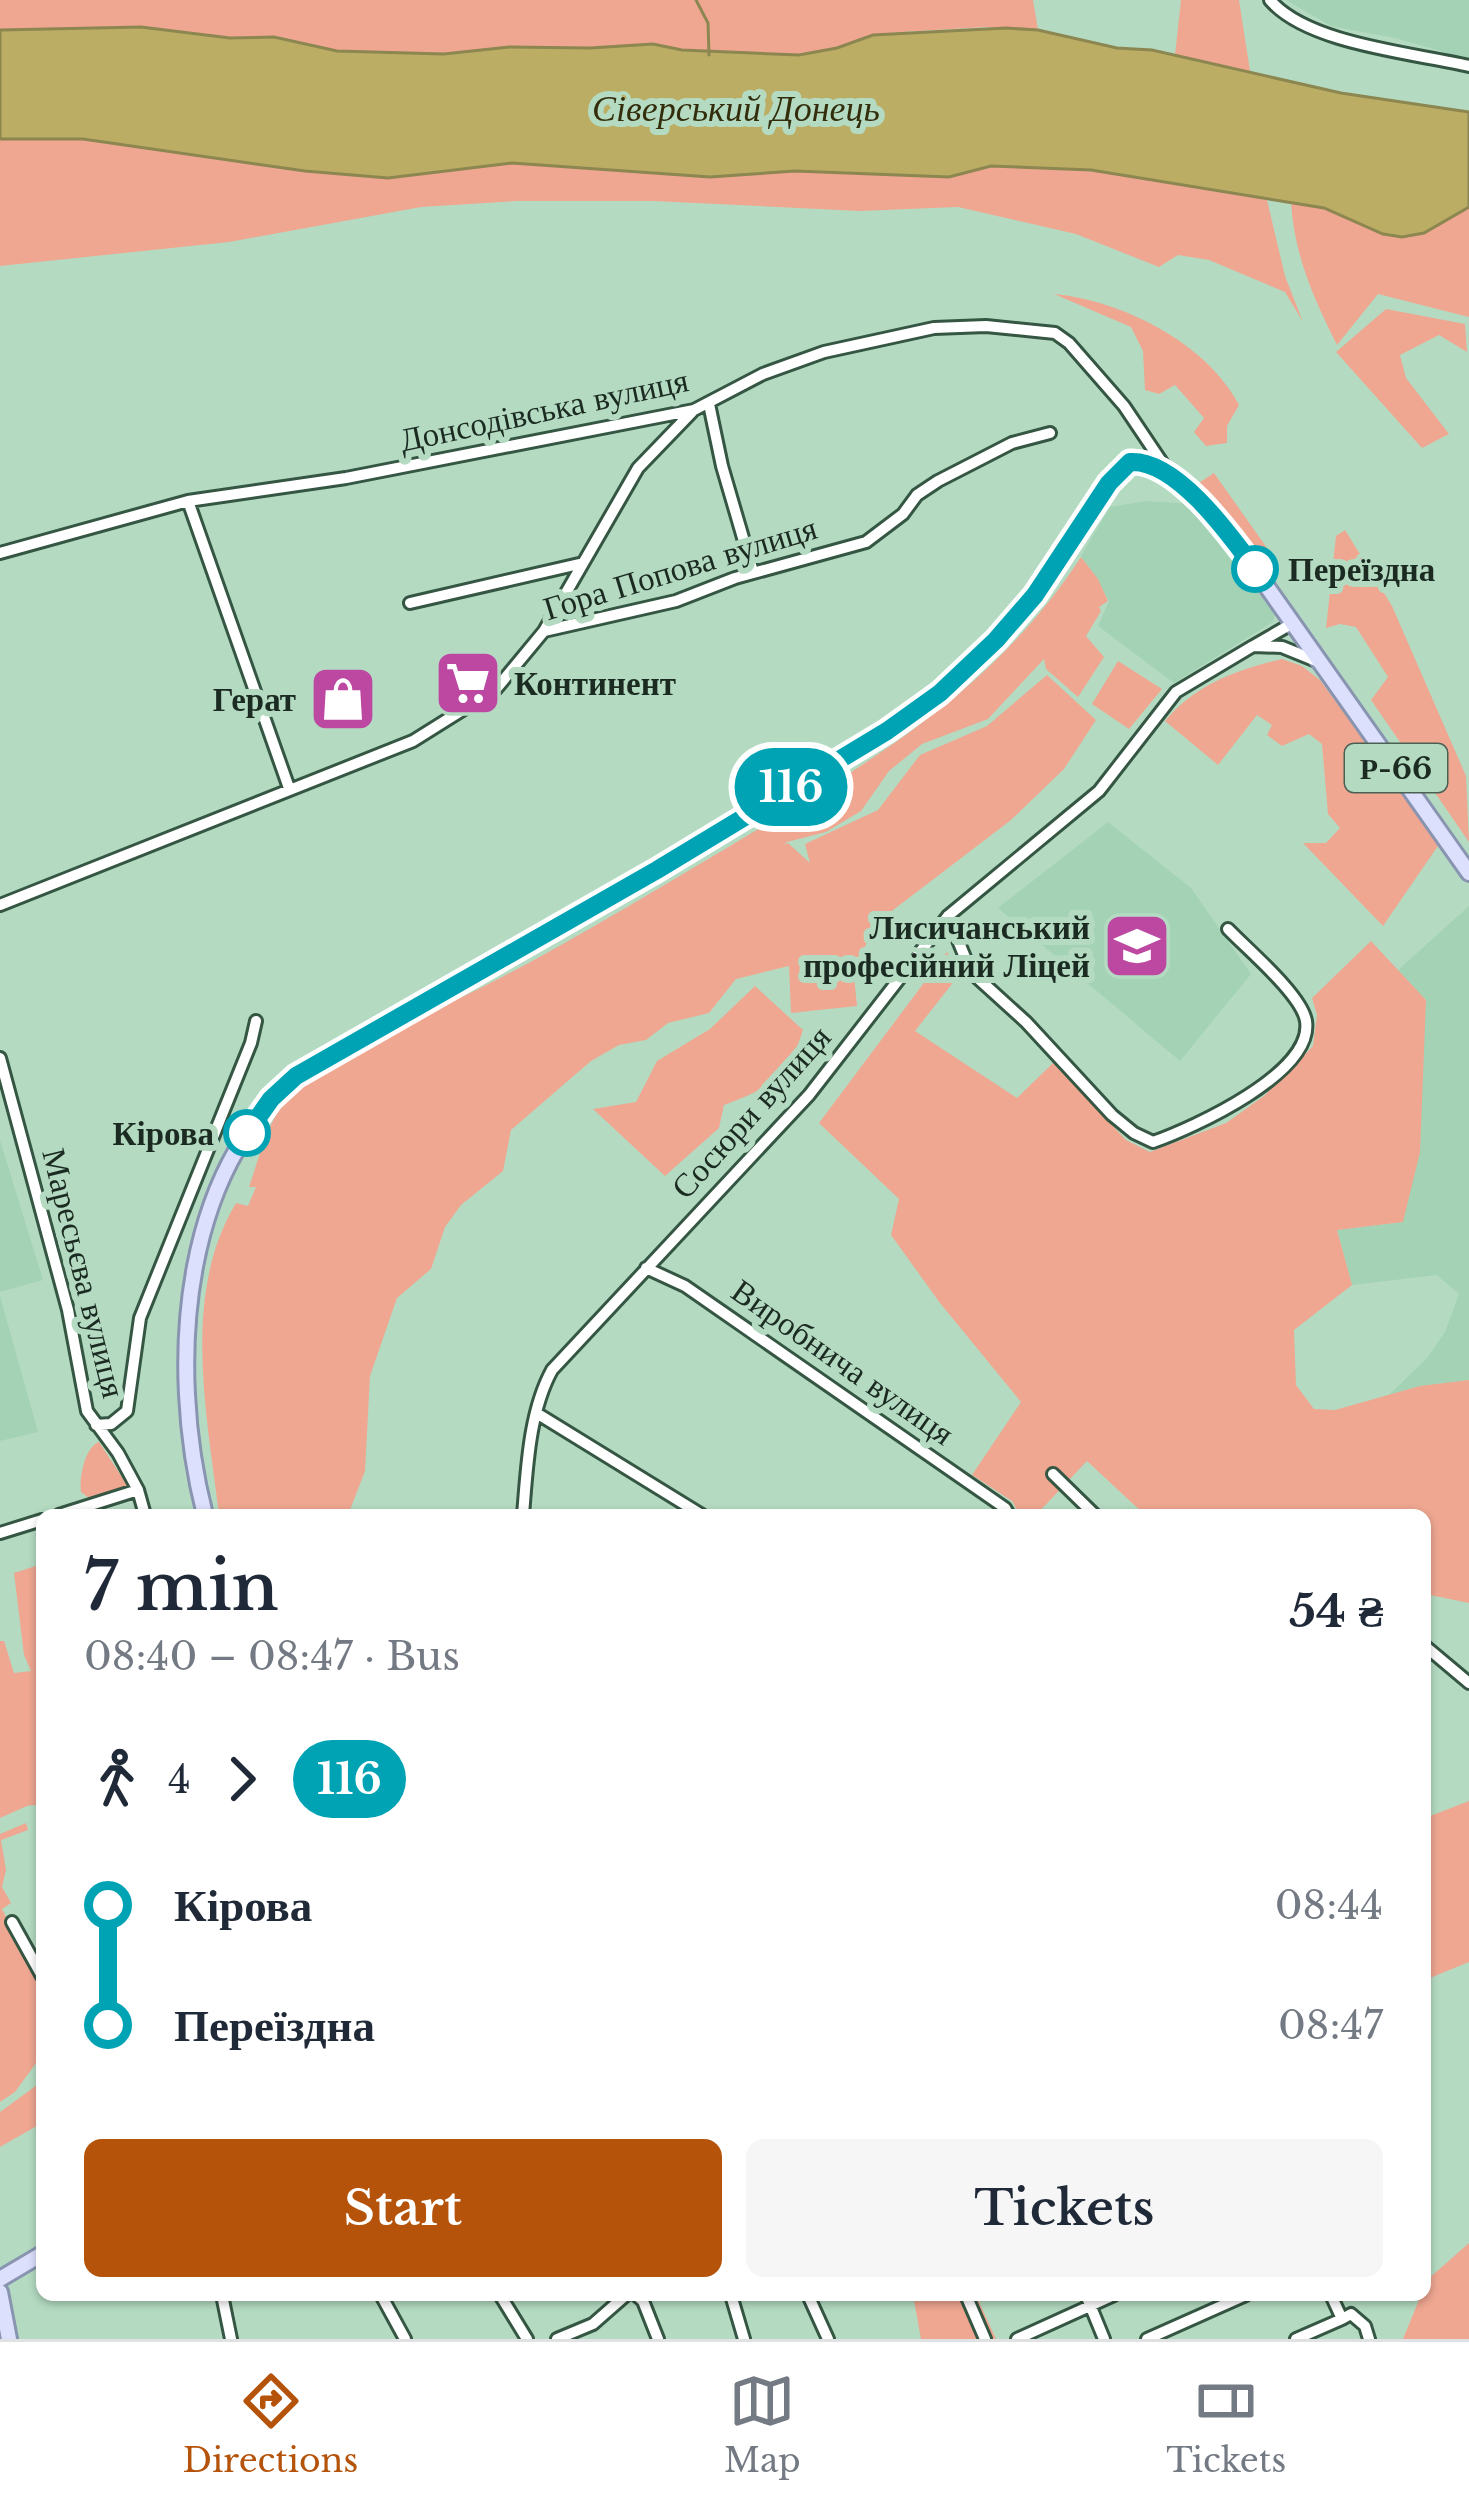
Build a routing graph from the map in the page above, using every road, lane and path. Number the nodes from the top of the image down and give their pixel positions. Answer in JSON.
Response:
{"nodes":[{"id":1,"x":1270,"y":0,"type":"edge"},
{"id":2,"x":1469,"y":66,"type":"edge"},
{"id":3,"x":709,"y":404,"type":"junction"},
{"id":4,"x":694,"y":410,"type":"junction"},
{"id":5,"x":1050,"y":433,"type":"dead end"},
{"id":6,"x":1170,"y":474,"type":"junction"},
{"id":7,"x":188,"y":501,"type":"junction"},
{"id":8,"x":0,"y":553,"type":"edge"},
{"id":9,"x":579,"y":564,"type":"junction"},
{"id":10,"x":753,"y":572,"type":"junction"},
{"id":11,"x":410,"y":603,"type":"dead end"},
{"id":12,"x":1293,"y":622,"type":"junction"},
{"id":13,"x":544,"y":632,"type":"junction"},
{"id":14,"x":1252,"y":646,"type":"junction"},
{"id":15,"x":1322,"y":664,"type":"junction"},
{"id":16,"x":289,"y":788,"type":"junction"},
{"id":17,"x":1469,"y":873,"type":"edge"},
{"id":18,"x":0,"y":905,"type":"edge"},
{"id":19,"x":948,"y":916,"type":"junction"},
{"id":20,"x":1228,"y":929,"type":"dead end"},
{"id":21,"x":256,"y":1021,"type":"dead end"},
{"id":22,"x":0,"y":1058,"type":"edge"},
{"id":23,"x":646,"y":1268,"type":"junction"},
{"id":24,"x":538,"y":1414,"type":"junction"},
{"id":25,"x":96,"y":1425,"type":"junction"},
{"id":26,"x":1053,"y":1474,"type":"dead end"},
{"id":27,"x":138,"y":1490,"type":"junction"},
{"id":28,"x":78,"y":1509,"type":"edge"},
{"id":29,"x":144,"y":1509,"type":"edge"},
{"id":30,"x":204,"y":1509,"type":"edge"},
{"id":31,"x":523,"y":1509,"type":"edge"},
{"id":32,"x":692,"y":1509,"type":"edge"},
{"id":33,"x":1004,"y":1509,"type":"edge"},
{"id":34,"x":1089,"y":1509,"type":"edge"},
{"id":35,"x":36,"y":1522,"type":"edge"},
{"id":36,"x":0,"y":1533,"type":"edge"},
{"id":37,"x":1431,"y":1651,"type":"edge"},
{"id":38,"x":1469,"y":1683,"type":"edge"},
{"id":39,"x":12,"y":1922,"type":"dead end"},
{"id":40,"x":36,"y":1965,"type":"edge"},
{"id":41,"x":36,"y":2258,"type":"edge"},
{"id":42,"x":0,"y":2279,"type":"edge"},
{"id":43,"x":0,"y":2292,"type":"edge"},
{"id":44,"x":223,"y":2301,"type":"edge"},
{"id":45,"x":384,"y":2301,"type":"edge"},
{"id":46,"x":504,"y":2301,"type":"edge"},
{"id":47,"x":619,"y":2301,"type":"edge"},
{"id":48,"x":642,"y":2301,"type":"edge"},
{"id":49,"x":733,"y":2301,"type":"edge"},
{"id":50,"x":811,"y":2301,"type":"edge"},
{"id":51,"x":971,"y":2301,"type":"edge"},
{"id":52,"x":1087,"y":2301,"type":"edge"},
{"id":53,"x":1089,"y":2301,"type":"edge"},
{"id":54,"x":1233,"y":2301,"type":"edge"},
{"id":55,"x":1334,"y":2301,"type":"edge"},
{"id":56,"x":1342,"y":2319,"type":"junction"},
{"id":57,"x":10,"y":2339,"type":"edge"},
{"id":58,"x":231,"y":2339,"type":"edge"},
{"id":59,"x":405,"y":2339,"type":"edge"},
{"id":60,"x":527,"y":2339,"type":"edge"},
{"id":61,"x":557,"y":2339,"type":"edge"},
{"id":62,"x":658,"y":2339,"type":"edge"},
{"id":63,"x":744,"y":2339,"type":"edge"},
{"id":64,"x":828,"y":2339,"type":"edge"},
{"id":65,"x":986,"y":2339,"type":"edge"},
{"id":66,"x":1017,"y":2339,"type":"edge"},
{"id":67,"x":1104,"y":2339,"type":"edge"},
{"id":68,"x":1148,"y":2339,"type":"edge"},
{"id":69,"x":1296,"y":2339,"type":"edge"},
{"id":70,"x":1370,"y":2339,"type":"edge"}],
"edges":[{"from":1,"to":2,"type":"street"},
{"from":3,"to":4,"type":"street","name":"Донсодівська вулиця"},
{"from":3,"to":6,"type":"street","name":"Донсодівська вулиця"},
{"from":3,"to":10,"type":"street"},
{"from":4,"to":7,"type":"street","name":"Донсодівська вулиця"},
{"from":4,"to":9,"type":"street"},
{"from":5,"to":10,"type":"street","name":"Гора Попова вулиця"},
{"from":6,"to":12,"type":"main road","number":"Р-66"},
{"from":6,"to":30,"type":"main road"},
{"from":7,"to":8,"type":"street","name":"Донсодівська вулиця"},
{"from":7,"to":16,"type":"street"},
{"from":9,"to":11,"type":"street"},
{"from":9,"to":13,"type":"street"},
{"from":10,"to":13,"type":"street","name":"Гора Попова вулиця"},
{"from":12,"to":14,"type":"street","name":"Сосюри вулиця"},
{"from":12,"to":15,"type":"main road","number":"Р-66"},
{"from":13,"to":16,"type":"street","name":"Гора Попова вулиця"},
{"from":14,"to":15,"type":"street"},
{"from":14,"to":19,"type":"street","name":"Сосюри вулиця"},
{"from":15,"to":17,"type":"main road","number":"Р-66"},
{"from":16,"to":18,"type":"street","name":"Гора Попова вулиця"},
{"from":19,"to":20,"type":"street"},
{"from":19,"to":23,"type":"street","name":"Сосюри вулиця"},
{"from":21,"to":25,"type":"street"},
{"from":22,"to":25,"type":"street","name":"Маресьєва вулиця"},
{"from":23,"to":24,"type":"street","name":"Сосюри вулиця"},
{"from":23,"to":33,"type":"street","name":"Виробнича вулиця"},
{"from":24,"to":31,"type":"street","name":"Сосюри вулиця"},
{"from":24,"to":32,"type":"street"},
{"from":25,"to":27,"type":"street","name":"Маресьєва вулиця"},
{"from":26,"to":34,"type":"street"},
{"from":27,"to":28,"type":"street"},
{"from":27,"to":29,"type":"street","name":"Маресьєва вулиця"},
{"from":35,"to":36,"type":"street"},
{"from":37,"to":38,"type":"street"},
{"from":39,"to":40,"type":"street"},
{"from":41,"to":42,"type":"main road"},
{"from":43,"to":57,"type":"main road"},
{"from":44,"to":58,"type":"street"},
{"from":45,"to":59,"type":"street"},
{"from":46,"to":60,"type":"street"},
{"from":47,"to":61,"type":"street"},
{"from":48,"to":62,"type":"street"},
{"from":49,"to":63,"type":"street"},
{"from":50,"to":64,"type":"street"},
{"from":51,"to":65,"type":"street"},
{"from":52,"to":66,"type":"street"},
{"from":53,"to":67,"type":"street"},
{"from":54,"to":68,"type":"street"},
{"from":55,"to":56,"type":"street"},
{"from":56,"to":69,"type":"street"},
{"from":56,"to":70,"type":"street"}]}
